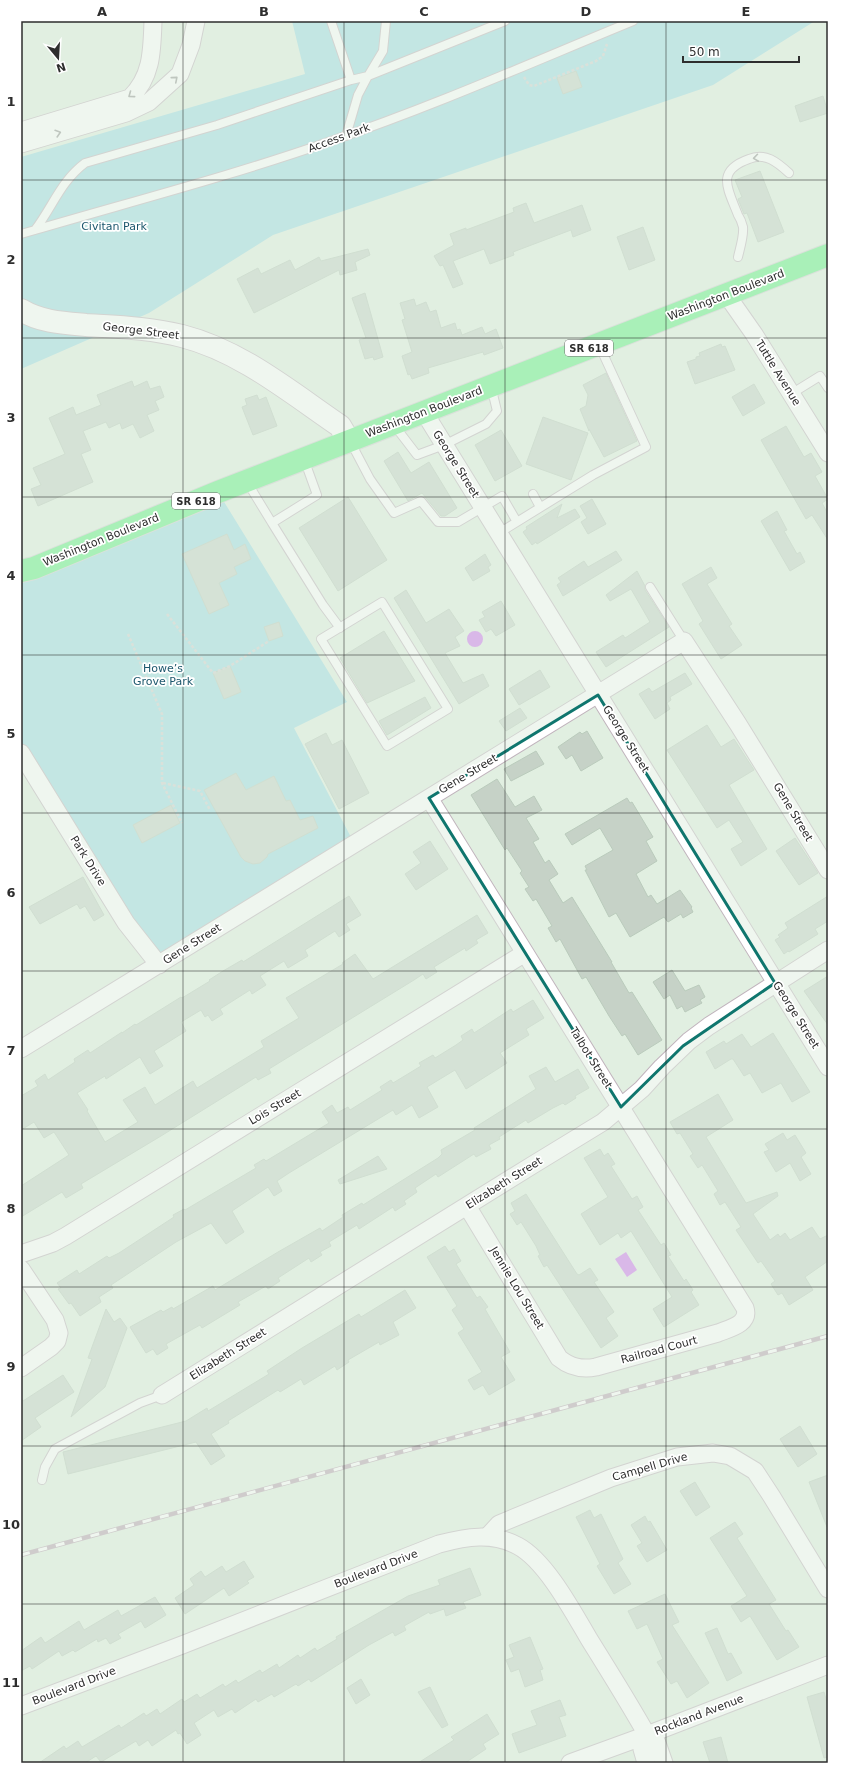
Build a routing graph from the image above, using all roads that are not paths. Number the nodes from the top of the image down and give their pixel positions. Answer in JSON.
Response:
{"nodes":[{"id":1,"x":153,"y":21,"type":"edge"},
{"id":2,"x":196,"y":21,"type":"edge"},
{"id":3,"x":331,"y":21,"type":"edge"},
{"id":4,"x":386,"y":21,"type":"edge"},
{"id":5,"x":505,"y":21,"type":"edge"},
{"id":6,"x":633,"y":21,"type":"edge"},
{"id":7,"x":368,"y":76,"type":"junction"},
{"id":8,"x":351,"y":80,"type":"junction"},
{"id":9,"x":21,"y":131,"type":"edge"},
{"id":10,"x":346,"y":136,"type":"junction"},
{"id":11,"x":21,"y":144,"type":"edge"},
{"id":12,"x":789,"y":173,"type":"dead end"},
{"id":13,"x":35,"y":230,"type":"junction"},
{"id":14,"x":21,"y":234,"type":"edge"},
{"id":15,"x":828,"y":255,"type":"edge"},
{"id":16,"x":738,"y":257,"type":"dead end"},
{"id":17,"x":726,"y":294,"type":"junction"},
{"id":18,"x":21,"y":310,"type":"edge"},
{"id":19,"x":599,"y":344,"type":"junction"},
{"id":20,"x":491,"y":386,"type":"junction"},
{"id":21,"x":828,"y":388,"type":"edge"},
{"id":22,"x":791,"y":394,"type":"junction"},
{"id":23,"x":424,"y":412,"type":"junction"},
{"id":24,"x":393,"y":424,"type":"junction"},
{"id":25,"x":349,"y":441,"type":"junction"},
{"id":26,"x":444,"y":445,"type":"junction"},
{"id":27,"x":828,"y":453,"type":"edge"},
{"id":28,"x":304,"y":458,"type":"junction"},
{"id":29,"x":246,"y":481,"type":"junction"},
{"id":30,"x":533,"y":494,"type":"dead end"},
{"id":31,"x":483,"y":507,"type":"junction"},
{"id":32,"x":540,"y":508,"type":"junction"},
{"id":33,"x":517,"y":522,"type":"junction"},
{"id":34,"x":272,"y":523,"type":"junction"},
{"id":35,"x":500,"y":533,"type":"junction"},
{"id":36,"x":24,"y":572,"type":"edge"},
{"id":37,"x":650,"y":587,"type":"dead end"},
{"id":38,"x":340,"y":628,"type":"junction"},
{"id":39,"x":684,"y":641,"type":"junction"},
{"id":40,"x":598,"y":695,"type":"junction"},
{"id":41,"x":21,"y":753,"type":"edge"},
{"id":42,"x":429,"y":798,"type":"junction"},
{"id":43,"x":828,"y":870,"type":"edge"},
{"id":44,"x":828,"y":950,"type":"edge"},
{"id":45,"x":525,"y":953,"type":"junction"},
{"id":46,"x":159,"y":965,"type":"junction"},
{"id":47,"x":775,"y":983,"type":"junction"},
{"id":48,"x":21,"y":1048,"type":"edge"},
{"id":49,"x":828,"y":1067,"type":"edge"},
{"id":50,"x":621,"y":1107,"type":"junction"},
{"id":51,"x":467,"y":1206,"type":"junction"},
{"id":52,"x":21,"y":1254,"type":"edge"},
{"id":53,"x":21,"y":1269,"type":"edge"},
{"id":54,"x":744,"y":1320,"type":"joint"},
{"id":55,"x":572,"y":1366,"type":"joint"},
{"id":56,"x":21,"y":1368,"type":"edge"},
{"id":57,"x":162,"y":1395,"type":"joint"},
{"id":58,"x":42,"y":1480,"type":"dead end"},
{"id":59,"x":488,"y":1536,"type":"junction"},
{"id":60,"x":828,"y":1589,"type":"edge"},
{"id":61,"x":828,"y":1665,"type":"edge"},
{"id":62,"x":21,"y":1706,"type":"edge"},
{"id":63,"x":647,"y":1736,"type":"junction"},
{"id":64,"x":570,"y":1763,"type":"edge"},
{"id":65,"x":646,"y":1763,"type":"edge"},
{"id":66,"x":664,"y":1763,"type":"edge"}],
"edges":[{"from":1,"to":9,"type":"street","one_way":true},
{"from":11,"to":2,"type":"street","one_way":true},
{"from":3,"to":8,"type":"lane"},
{"from":4,"to":7,"type":"lane"},
{"from":5,"to":7,"type":"lane"},
{"from":6,"to":10,"type":"lane","name":"Access Park"},
{"from":7,"to":8,"type":"lane"},
{"from":7,"to":10,"type":"lane"},
{"from":8,"to":13,"type":"lane"},
{"from":10,"to":13,"type":"lane","name":"Access Park"},
{"from":12,"to":16,"type":"lane","one_way":true},
{"from":13,"to":14,"type":"lane","name":"Access Park"},
{"from":15,"to":17,"type":"main road","name":"Washington Boulevard","number":"SR 618"},
{"from":17,"to":19,"type":"main road","name":"Washington Boulevard","number":"SR 618"},
{"from":17,"to":22,"type":"street","name":"Tuttle Avenue"},
{"from":18,"to":25,"type":"street","name":"George Street"},
{"from":19,"to":20,"type":"main road","name":"Washington Boulevard","number":"SR 618"},
{"from":19,"to":32,"type":"lane"},
{"from":20,"to":23,"type":"main road","name":"Washington Boulevard","number":"SR 618"},
{"from":20,"to":26,"type":"lane"},
{"from":21,"to":22,"type":"lane"},
{"from":22,"to":27,"type":"street","name":"Tuttle Avenue"},
{"from":23,"to":24,"type":"main road","name":"Washington Boulevard","number":"SR 618"},
{"from":23,"to":26,"type":"street","name":"George Street"},
{"from":24,"to":25,"type":"main road","name":"Washington Boulevard","number":"SR 618"},
{"from":24,"to":26,"type":"lane"},
{"from":25,"to":28,"type":"main road","name":"Washington Boulevard","number":"SR 618"},
{"from":25,"to":31,"type":"lane"},
{"from":26,"to":31,"type":"street","name":"George Street"},
{"from":28,"to":29,"type":"main road","name":"Washington Boulevard","number":"SR 618"},
{"from":28,"to":34,"type":"lane"},
{"from":29,"to":34,"type":"lane"},
{"from":29,"to":36,"type":"main road","name":"Washington Boulevard","number":"SR 618"},
{"from":30,"to":32,"type":"lane"},
{"from":31,"to":33,"type":"lane"},
{"from":31,"to":35,"type":"street","name":"George Street"},
{"from":32,"to":33,"type":"lane"},
{"from":33,"to":35,"type":"lane"},
{"from":34,"to":38,"type":"lane"},
{"from":35,"to":40,"type":"street","name":"George Street"},
{"from":37,"to":39,"type":"lane"},
{"from":38,"to":38,"type":"lane"},
{"from":39,"to":40,"type":"street","name":"Gene Street"},
{"from":39,"to":43,"type":"street","name":"Gene Street"},
{"from":40,"to":42,"type":"street","name":"Gene Street"},
{"from":40,"to":47,"type":"street","name":"George Street"},
{"from":41,"to":46,"type":"street","name":"Park Drive"},
{"from":42,"to":45,"type":"street","name":"Talbot Street"},
{"from":42,"to":46,"type":"street","name":"Gene Street"},
{"from":44,"to":47,"type":"street","name":"Elizabeth Street"},
{"from":45,"to":50,"type":"street","name":"Talbot Street"},
{"from":45,"to":52,"type":"street","name":"Lois Street"},
{"from":46,"to":48,"type":"street","name":"Gene Street"},
{"from":47,"to":49,"type":"street","name":"George Street"},
{"from":47,"to":50,"type":"street","name":"Elizabeth Street"},
{"from":50,"to":51,"type":"street","name":"Elizabeth Street"},
{"from":50,"to":54,"type":"street","name":"Talbot Street"},
{"from":51,"to":55,"type":"street","name":"Jennie Lou Street"},
{"from":51,"to":57,"type":"street","name":"Elizabeth Street"},
{"from":53,"to":56,"type":"street"},
{"from":54,"to":55,"type":"street","name":"Railroad Court"},
{"from":57,"to":58,"type":"lane"},
{"from":59,"to":60,"type":"street","name":"Campell Drive"},
{"from":59,"to":62,"type":"street","name":"Boulevard Drive"},
{"from":59,"to":63,"type":"street","name":"Boulevard Drive"},
{"from":61,"to":63,"type":"street","name":"Rockland Avenue"},
{"from":63,"to":64,"type":"street","name":"Rockland Avenue"},
{"from":63,"to":65,"type":"street"},
{"from":63,"to":66,"type":"street","name":"Boulevard Drive"}]}
